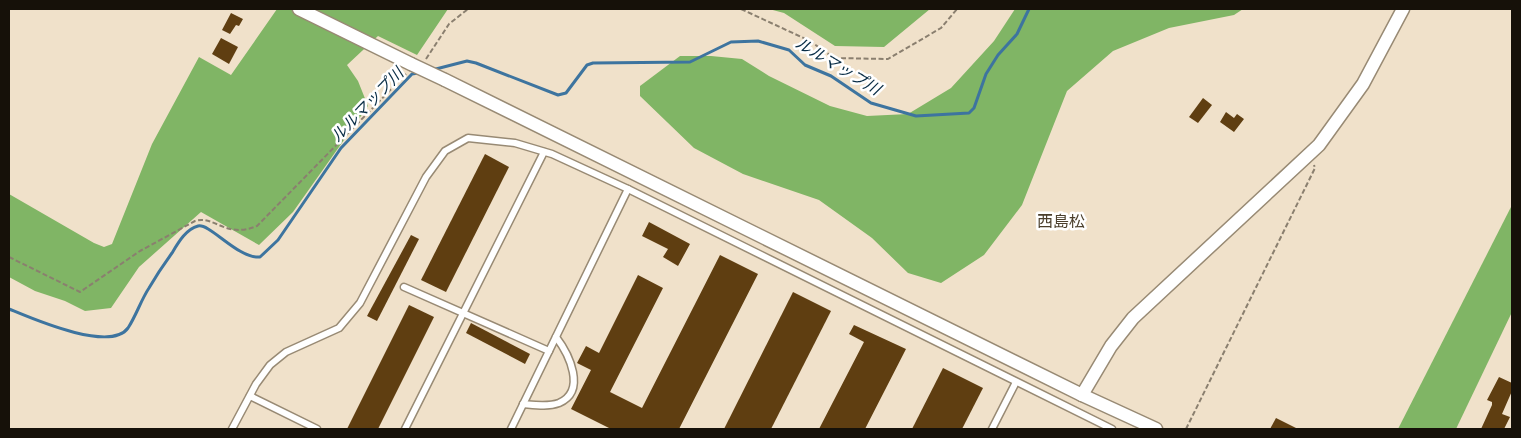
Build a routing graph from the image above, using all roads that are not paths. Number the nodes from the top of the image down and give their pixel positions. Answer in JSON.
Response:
{"nodes":[{"id":1,"x":299,"y":9,"type":"edge"},
{"id":2,"x":1403,"y":9,"type":"edge"},
{"id":3,"x":544,"y":152,"type":"junction"},
{"id":4,"x":628,"y":189,"type":"junction"},
{"id":5,"x":404,"y":287,"type":"dead end"},
{"id":6,"x":464,"y":312,"type":"junction"},
{"id":7,"x":556,"y":337,"type":"junction"},
{"id":8,"x":549,"y":351,"type":"junction"},
{"id":9,"x":1016,"y":382,"type":"junction"},
{"id":10,"x":1082,"y":395,"type":"junction"},
{"id":11,"x":250,"y":396,"type":"junction"},
{"id":12,"x":523,"y":404,"type":"junction"},
{"id":13,"x":232,"y":429,"type":"edge"},
{"id":14,"x":317,"y":429,"type":"edge"},
{"id":15,"x":405,"y":429,"type":"edge"},
{"id":16,"x":511,"y":429,"type":"edge"},
{"id":17,"x":992,"y":429,"type":"edge"},
{"id":18,"x":1112,"y":429,"type":"edge"},
{"id":19,"x":1156,"y":429,"type":"edge"}],
"edges":[{"from":1,"to":10,"type":"street","bridge":true},
{"from":2,"to":10,"type":"street"},
{"from":3,"to":4,"type":"lane"},
{"from":3,"to":6,"type":"lane"},
{"from":3,"to":11,"type":"lane"},
{"from":4,"to":7,"type":"lane"},
{"from":4,"to":9,"type":"lane"},
{"from":5,"to":6,"type":"lane"},
{"from":6,"to":8,"type":"lane"},
{"from":6,"to":15,"type":"lane"},
{"from":7,"to":8,"type":"lane"},
{"from":7,"to":12,"type":"lane"},
{"from":8,"to":12,"type":"lane"},
{"from":9,"to":17,"type":"lane"},
{"from":9,"to":18,"type":"lane"},
{"from":10,"to":19,"type":"street"},
{"from":11,"to":13,"type":"lane"},
{"from":11,"to":14,"type":"lane"},
{"from":12,"to":16,"type":"lane"}]}
